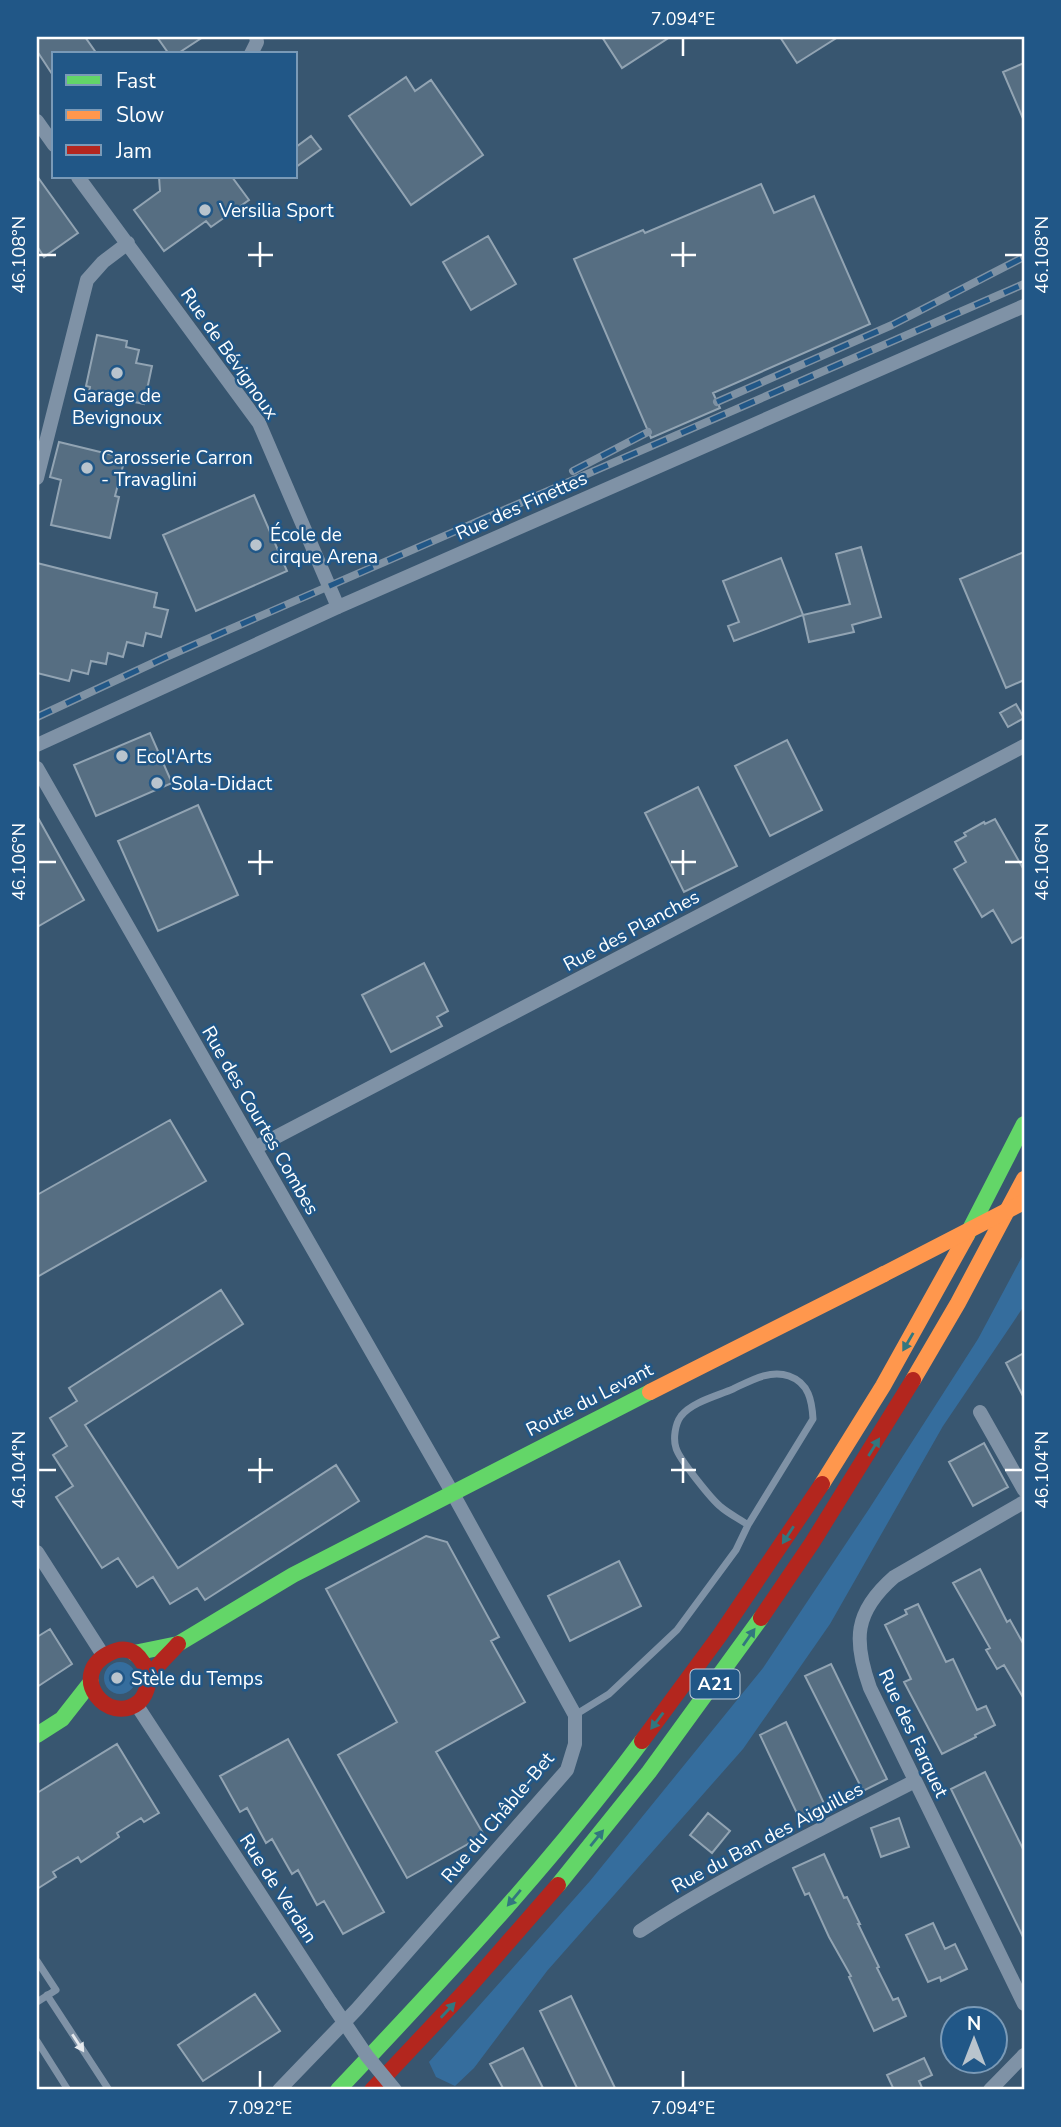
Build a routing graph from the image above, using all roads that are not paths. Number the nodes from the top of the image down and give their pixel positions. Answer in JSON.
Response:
{"nodes":[{"id":1,"x":37,"y":121,"type":"edge"},
{"id":2,"x":52,"y":142,"type":"edge"},
{"id":3,"x":79,"y":178,"type":"edge"},
{"id":4,"x":128,"y":243,"type":"junction"},
{"id":5,"x":1024,"y":306,"type":"edge"},
{"id":6,"x":37,"y":478,"type":"edge"},
{"id":7,"x":338,"y":607,"type":"junction"},
{"id":8,"x":37,"y":745,"type":"edge"},
{"id":9,"x":1024,"y":746,"type":"edge"},
{"id":10,"x":37,"y":768,"type":"edge"},
{"id":11,"x":1024,"y":1124,"type":"edge"},
{"id":12,"x":255,"y":1148,"type":"junction"},
{"id":13,"x":1024,"y":1179,"type":"edge"},
{"id":14,"x":1024,"y":1202,"type":"edge"},
{"id":15,"x":980,"y":1412,"type":"dead end"},
{"id":16,"x":1024,"y":1490,"type":"edge"},
{"id":17,"x":452,"y":1492,"type":"junction"},
{"id":18,"x":1024,"y":1502,"type":"edge"},
{"id":19,"x":748,"y":1525,"type":"junction"},
{"id":20,"x":37,"y":1552,"type":"edge"},
{"id":21,"x":178,"y":1644,"type":"junction"},
{"id":22,"x":135,"y":1653,"type":"junction"},
{"id":23,"x":103,"y":1655,"type":"junction"},
{"id":24,"x":150,"y":1679,"type":"junction"},
{"id":25,"x":91,"y":1682,"type":"junction"},
{"id":26,"x":136,"y":1704,"type":"junction"},
{"id":27,"x":109,"y":1706,"type":"junction"},
{"id":28,"x":575,"y":1715,"type":"junction"},
{"id":29,"x":62,"y":1719,"type":"junction"},
{"id":30,"x":37,"y":1735,"type":"edge"},
{"id":31,"x":915,"y":1781,"type":"junction"},
{"id":32,"x":640,"y":1931,"type":"dead end"},
{"id":33,"x":37,"y":1961,"type":"edge"},
{"id":34,"x":47,"y":1996,"type":"junction"},
{"id":35,"x":37,"y":2002,"type":"edge"},
{"id":36,"x":1024,"y":2004,"type":"edge"},
{"id":37,"x":37,"y":2041,"type":"edge"},
{"id":38,"x":1024,"y":2055,"type":"edge"},
{"id":39,"x":68,"y":2090,"type":"edge"},
{"id":40,"x":109,"y":2090,"type":"edge"},
{"id":41,"x":279,"y":2090,"type":"edge"},
{"id":42,"x":338,"y":2090,"type":"edge"},
{"id":43,"x":372,"y":2090,"type":"edge"},
{"id":44,"x":395,"y":2090,"type":"edge"},
{"id":45,"x":990,"y":2090,"type":"edge"}],
"edges":[{"from":1,"to":2,"type":"street"},
{"from":3,"to":4,"type":"street","name":"Rue de Bévignoux"},
{"from":4,"to":6,"type":"street"},
{"from":4,"to":7,"type":"street","name":"Rue de Bévignoux"},
{"from":5,"to":7,"type":"street","name":"Rue des Finettes"},
{"from":7,"to":8,"type":"street","name":"Rue des Finettes"},
{"from":9,"to":12,"type":"street","name":"Rue des Planches"},
{"from":10,"to":12,"type":"street","name":"Rue des Courtes Combes"},
{"from":11,"to":42,"type":"main road","number":"A21","one_way":true},
{"from":12,"to":17,"type":"street","name":"Rue des Courtes Combes"},
{"from":43,"to":13,"type":"main road","number":"A21","one_way":true},
{"from":14,"to":17,"type":"main road","name":"Route du Levant","bridge":true},
{"from":15,"to":16,"type":"street"},
{"from":17,"to":21,"type":"main road","name":"Route du Levant"},
{"from":17,"to":28,"type":"street"},
{"from":18,"to":31,"type":"street","name":"Rue des Farquet"},
{"from":19,"to":19,"type":"lane"},
{"from":19,"to":28,"type":"lane"},
{"from":20,"to":23,"type":"street"},
{"from":21,"to":22,"type":"main road","name":"Route du Levant"},
{"from":21,"to":24,"type":"main road","name":"Route du Levant"},
{"from":22,"to":23,"type":"main road"},
{"from":22,"to":24,"type":"main road"},
{"from":23,"to":25,"type":"main road"},
{"from":24,"to":26,"type":"main road"},
{"from":25,"to":27,"type":"main road"},
{"from":25,"to":29,"type":"main road"},
{"from":26,"to":27,"type":"main road"},
{"from":26,"to":44,"type":"street","name":"Rue de Verdan","bridge":true},
{"from":27,"to":29,"type":"main road"},
{"from":28,"to":41,"type":"street","name":"Rue du Châble-Bet"},
{"from":29,"to":30,"type":"main road"},
{"from":31,"to":32,"type":"street","name":"Rue du Ban des Aiguilles"},
{"from":31,"to":36,"type":"street","name":"Rue des Farquet"},
{"from":33,"to":34,"type":"lane"},
{"from":34,"to":35,"type":"lane"},
{"from":34,"to":40,"type":"lane","one_way":true},
{"from":37,"to":39,"type":"lane"},
{"from":38,"to":45,"type":"street"}]}
